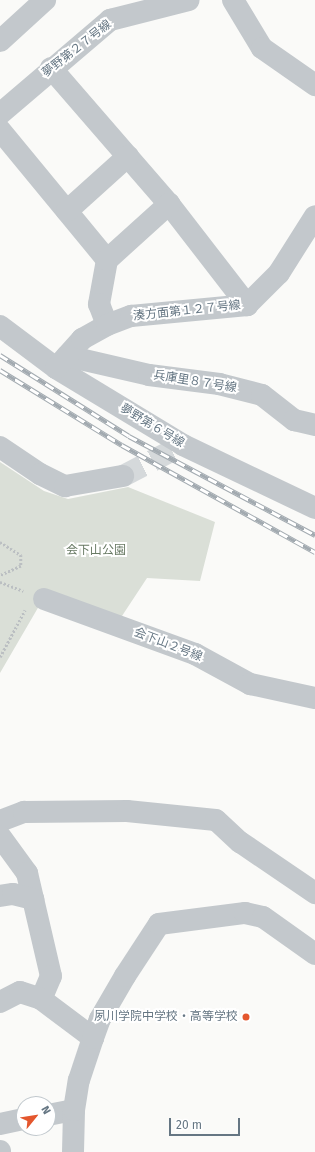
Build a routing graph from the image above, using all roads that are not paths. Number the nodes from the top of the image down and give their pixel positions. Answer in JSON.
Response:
{"nodes":[{"id":1,"x":45,"y":0,"type":"edge"},
{"id":2,"x":189,"y":0,"type":"edge"},
{"id":3,"x":233,"y":0,"type":"edge"},
{"id":4,"x":0,"y":41,"type":"edge"},
{"id":5,"x":51,"y":68,"type":"junction"},
{"id":6,"x":315,"y":85,"type":"edge"},
{"id":7,"x":0,"y":114,"type":"edge"},
{"id":8,"x":0,"y":130,"type":"edge"},
{"id":9,"x":128,"y":156,"type":"junction"},
{"id":10,"x":169,"y":204,"type":"junction"},
{"id":11,"x":67,"y":212,"type":"junction"},
{"id":12,"x":315,"y":216,"type":"edge"},
{"id":13,"x":107,"y":260,"type":"junction"},
{"id":14,"x":247,"y":305,"type":"junction"},
{"id":15,"x":107,"y":325,"type":"junction"},
{"id":16,"x":0,"y":326,"type":"edge"},
{"id":17,"x":62,"y":362,"type":"junction"},
{"id":18,"x":315,"y":426,"type":"edge"},
{"id":19,"x":0,"y":447,"type":"edge"},
{"id":20,"x":124,"y":476,"type":"tunnel mouth"},
{"id":21,"x":315,"y":508,"type":"edge"},
{"id":22,"x":35,"y":604,"type":"road end"},
{"id":23,"x":315,"y":698,"type":"edge"},
{"id":24,"x":0,"y":821,"type":"edge"},
{"id":25,"x":0,"y":836,"type":"edge"},
{"id":26,"x":315,"y":893,"type":"edge"},
{"id":27,"x":0,"y":896,"type":"edge"},
{"id":28,"x":33,"y":899,"type":"junction"},
{"id":29,"x":315,"y":954,"type":"edge"},
{"id":30,"x":41,"y":999,"type":"junction"},
{"id":31,"x":0,"y":1002,"type":"edge"},
{"id":32,"x":93,"y":1038,"type":"junction"},
{"id":33,"x":74,"y":1110,"type":"junction"},
{"id":34,"x":56,"y":1113,"type":"edge"},
{"id":35,"x":16,"y":1121,"type":"edge"},
{"id":36,"x":0,"y":1124,"type":"edge"},
{"id":37,"x":73,"y":1152,"type":"edge"}],
"edges":[{"from":1,"to":4,"type":"street"},
{"from":2,"to":5,"type":"street","name":"夢野第２７号線"},
{"from":3,"to":6,"type":"street"},
{"from":5,"to":7,"type":"street","name":"夢野第２７号線"},
{"from":5,"to":9,"type":"street"},
{"from":8,"to":11,"type":"street"},
{"from":9,"to":10,"type":"street"},
{"from":9,"to":11,"type":"street"},
{"from":10,"to":13,"type":"street"},
{"from":10,"to":14,"type":"street"},
{"from":11,"to":13,"type":"street"},
{"from":12,"to":14,"type":"street","name":"湊方面第１２７号線"},
{"from":13,"to":15,"type":"street"},
{"from":14,"to":15,"type":"street","name":"湊方面第１２７号線"},
{"from":15,"to":17,"type":"street","name":"湊方面第１２７号線"},
{"from":16,"to":17,"type":"street","name":"夢野第６号線"},
{"from":17,"to":18,"type":"street","name":"兵庫里８７号線"},
{"from":17,"to":21,"type":"street","name":"夢野第６号線"},
{"from":19,"to":20,"type":"street"},
{"from":22,"to":23,"type":"street","name":"会下山２号線"},
{"from":24,"to":26,"type":"street"},
{"from":25,"to":28,"type":"street"},
{"from":27,"to":28,"type":"street"},
{"from":28,"to":30,"type":"street"},
{"from":29,"to":32,"type":"street"},
{"from":30,"to":31,"type":"street"},
{"from":30,"to":32,"type":"street"},
{"from":32,"to":33,"type":"street"},
{"from":33,"to":34,"type":"street"},
{"from":33,"to":37,"type":"street"},
{"from":35,"to":36,"type":"street"}]}
